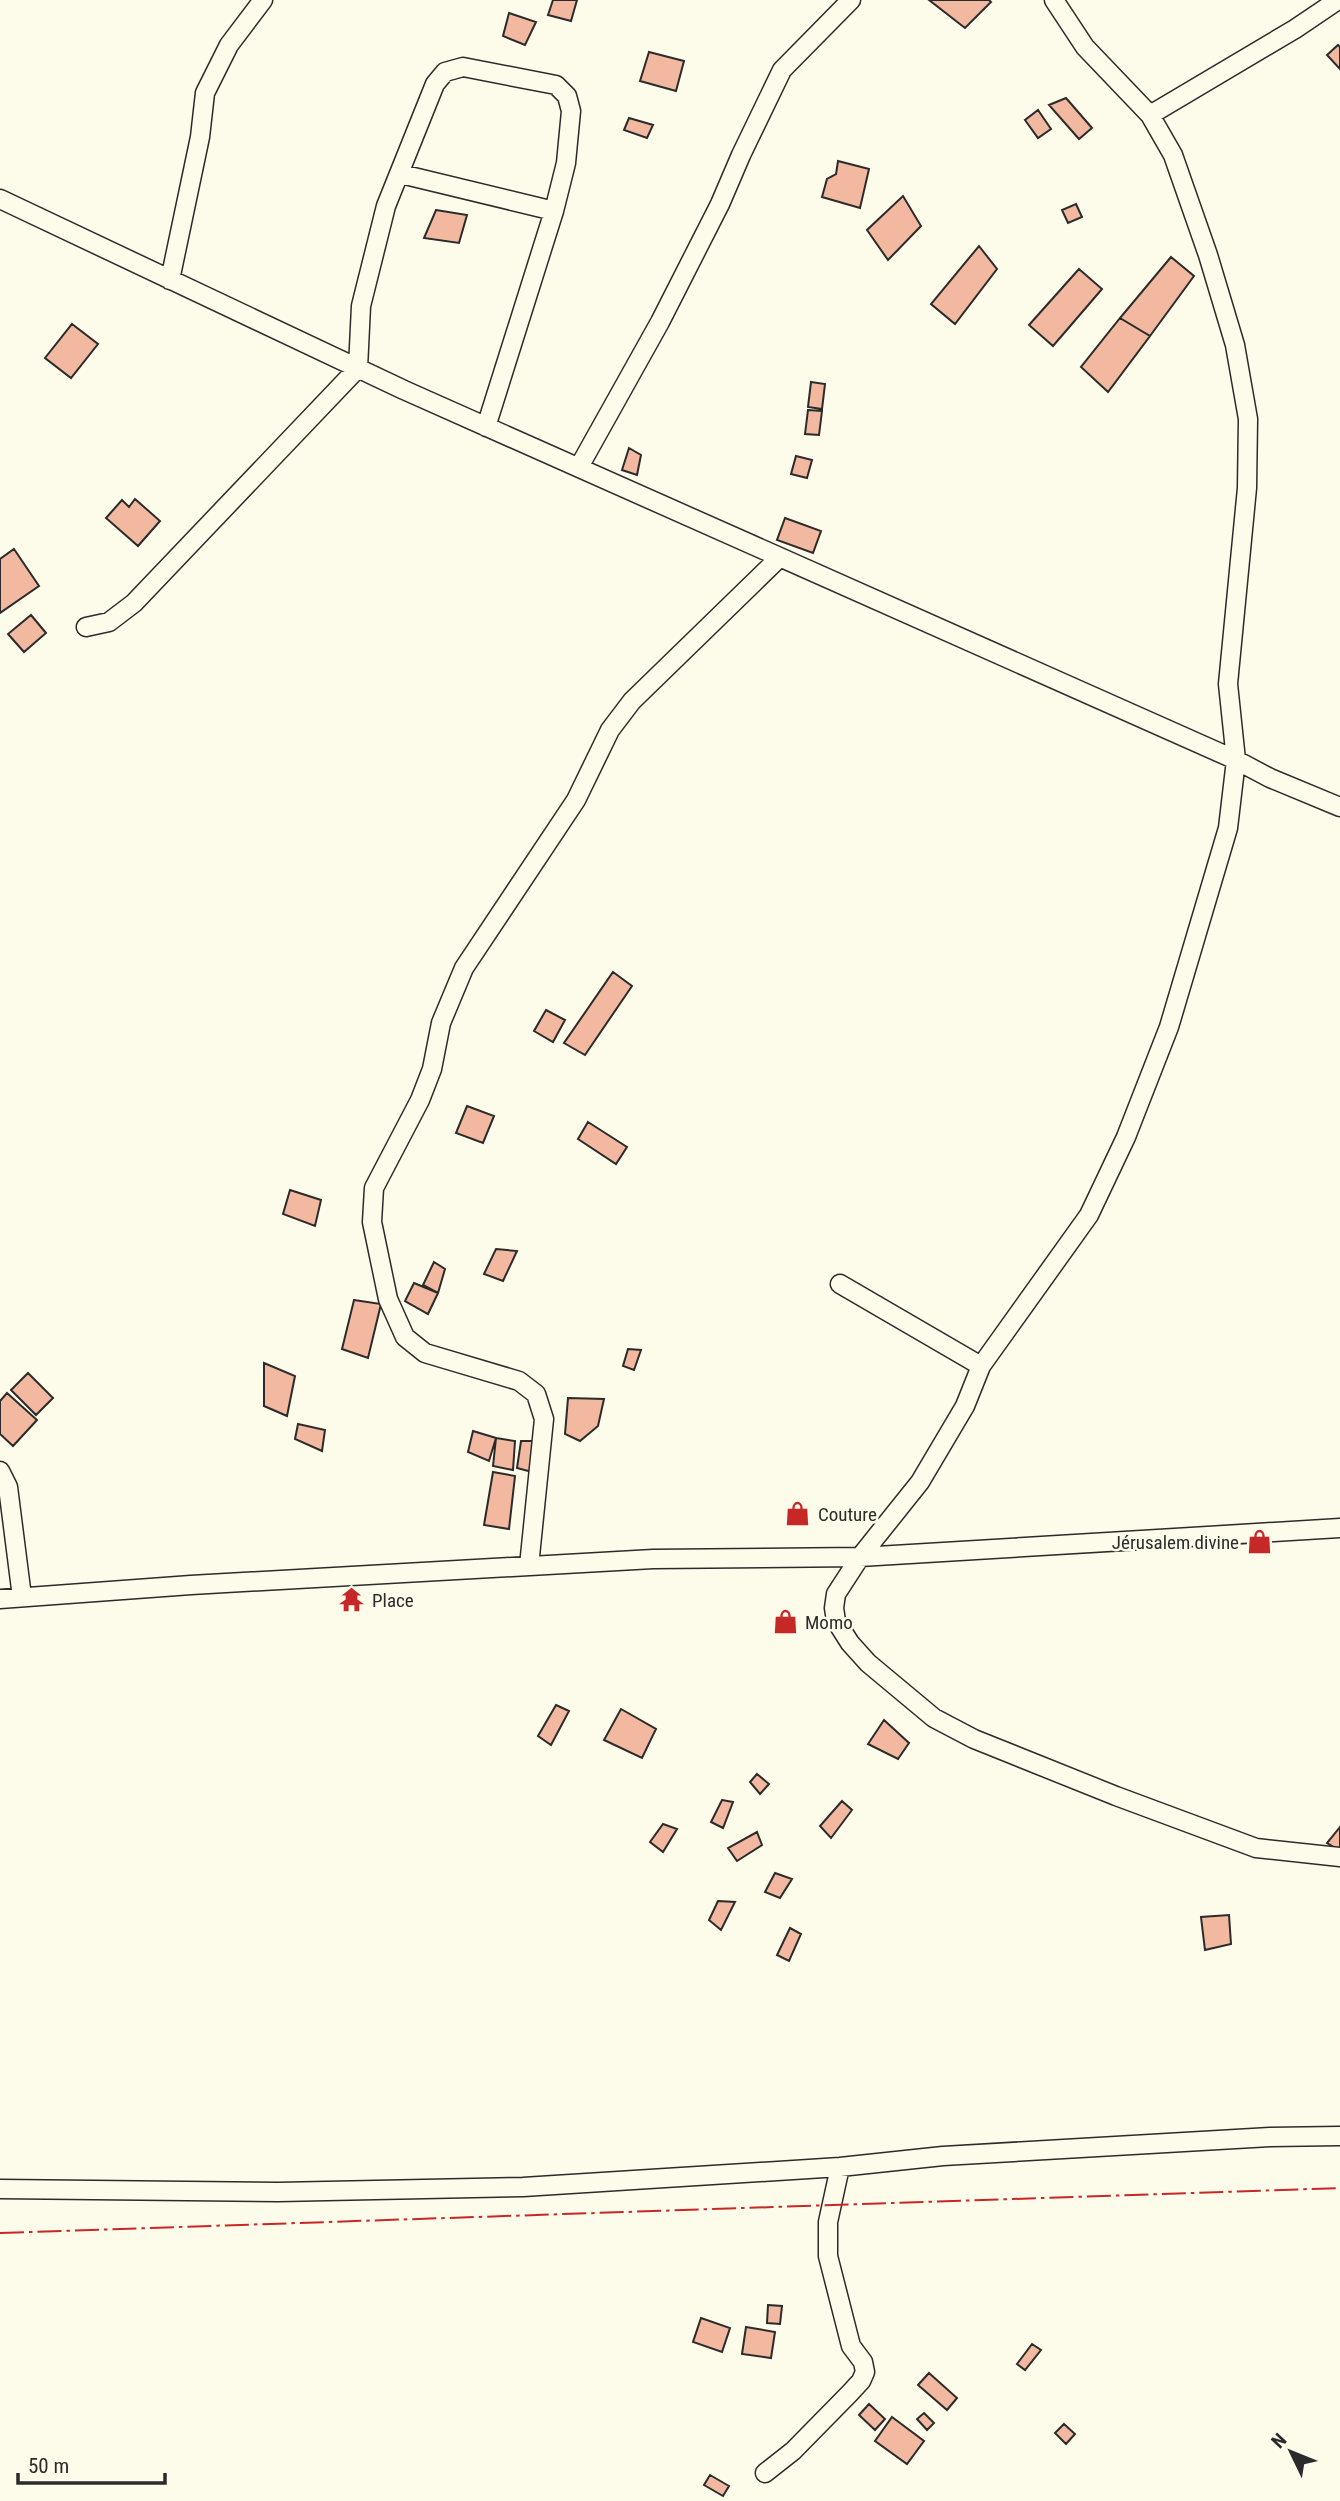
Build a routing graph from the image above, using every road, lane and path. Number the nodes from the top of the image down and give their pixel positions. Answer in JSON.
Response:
{"nodes":[{"id":1,"x":263,"y":0,"type":"edge"},
{"id":2,"x":851,"y":0,"type":"edge"},
{"id":3,"x":1054,"y":0,"type":"edge"},
{"id":4,"x":1338,"y":0,"type":"edge"},
{"id":5,"x":1150,"y":116,"type":"junction"},
{"id":6,"x":401,"y":174,"type":"junction"},
{"id":7,"x":0,"y":200,"type":"edge"},
{"id":8,"x":555,"y":211,"type":"junction"},
{"id":9,"x":170,"y":280,"type":"junction"},
{"id":10,"x":358,"y":369,"type":"junction"},
{"id":11,"x":486,"y":427,"type":"junction"},
{"id":12,"x":579,"y":467,"type":"junction"},
{"id":13,"x":779,"y":558,"type":"junction"},
{"id":14,"x":86,"y":627,"type":"dead end"},
{"id":15,"x":1236,"y":760,"type":"junction"},
{"id":16,"x":1340,"y":807,"type":"edge"},
{"id":17,"x":840,"y":1284,"type":"dead end"},
{"id":18,"x":981,"y":1366,"type":"junction"},
{"id":19,"x":0,"y":1471,"type":"edge"},
{"id":20,"x":1340,"y":1528,"type":"edge"},
{"id":21,"x":860,"y":1557,"type":"junction"},
{"id":22,"x":529,"y":1566,"type":"junction"},
{"id":23,"x":22,"y":1597,"type":"junction"},
{"id":24,"x":0,"y":1599,"type":"edge"},
{"id":25,"x":1340,"y":1857,"type":"edge"},
{"id":26,"x":1340,"y":2136,"type":"edge"},
{"id":27,"x":840,"y":2167,"type":"junction"},
{"id":28,"x":0,"y":2189,"type":"edge"},
{"id":29,"x":765,"y":2473,"type":"dead end"}],
"edges":[{"from":1,"to":9,"type":"street"},
{"from":2,"to":12,"type":"street"},
{"from":3,"to":5,"type":"street"},
{"from":4,"to":5,"type":"street"},
{"from":5,"to":15,"type":"street"},
{"from":6,"to":8,"type":"street"},
{"from":6,"to":8,"type":"street"},
{"from":6,"to":10,"type":"street"},
{"from":7,"to":9,"type":"street"},
{"from":8,"to":11,"type":"street"},
{"from":9,"to":10,"type":"street"},
{"from":10,"to":11,"type":"street"},
{"from":10,"to":14,"type":"street"},
{"from":11,"to":12,"type":"street"},
{"from":12,"to":13,"type":"street"},
{"from":13,"to":15,"type":"street"},
{"from":13,"to":22,"type":"street"},
{"from":15,"to":16,"type":"street"},
{"from":15,"to":18,"type":"street"},
{"from":17,"to":18,"type":"street"},
{"from":18,"to":21,"type":"street"},
{"from":19,"to":23,"type":"street"},
{"from":20,"to":21,"type":"street"},
{"from":21,"to":22,"type":"street"},
{"from":21,"to":25,"type":"street"},
{"from":22,"to":23,"type":"street"},
{"from":23,"to":24,"type":"street"},
{"from":26,"to":27,"type":"street"},
{"from":27,"to":28,"type":"street"},
{"from":27,"to":29,"type":"street"}]}
